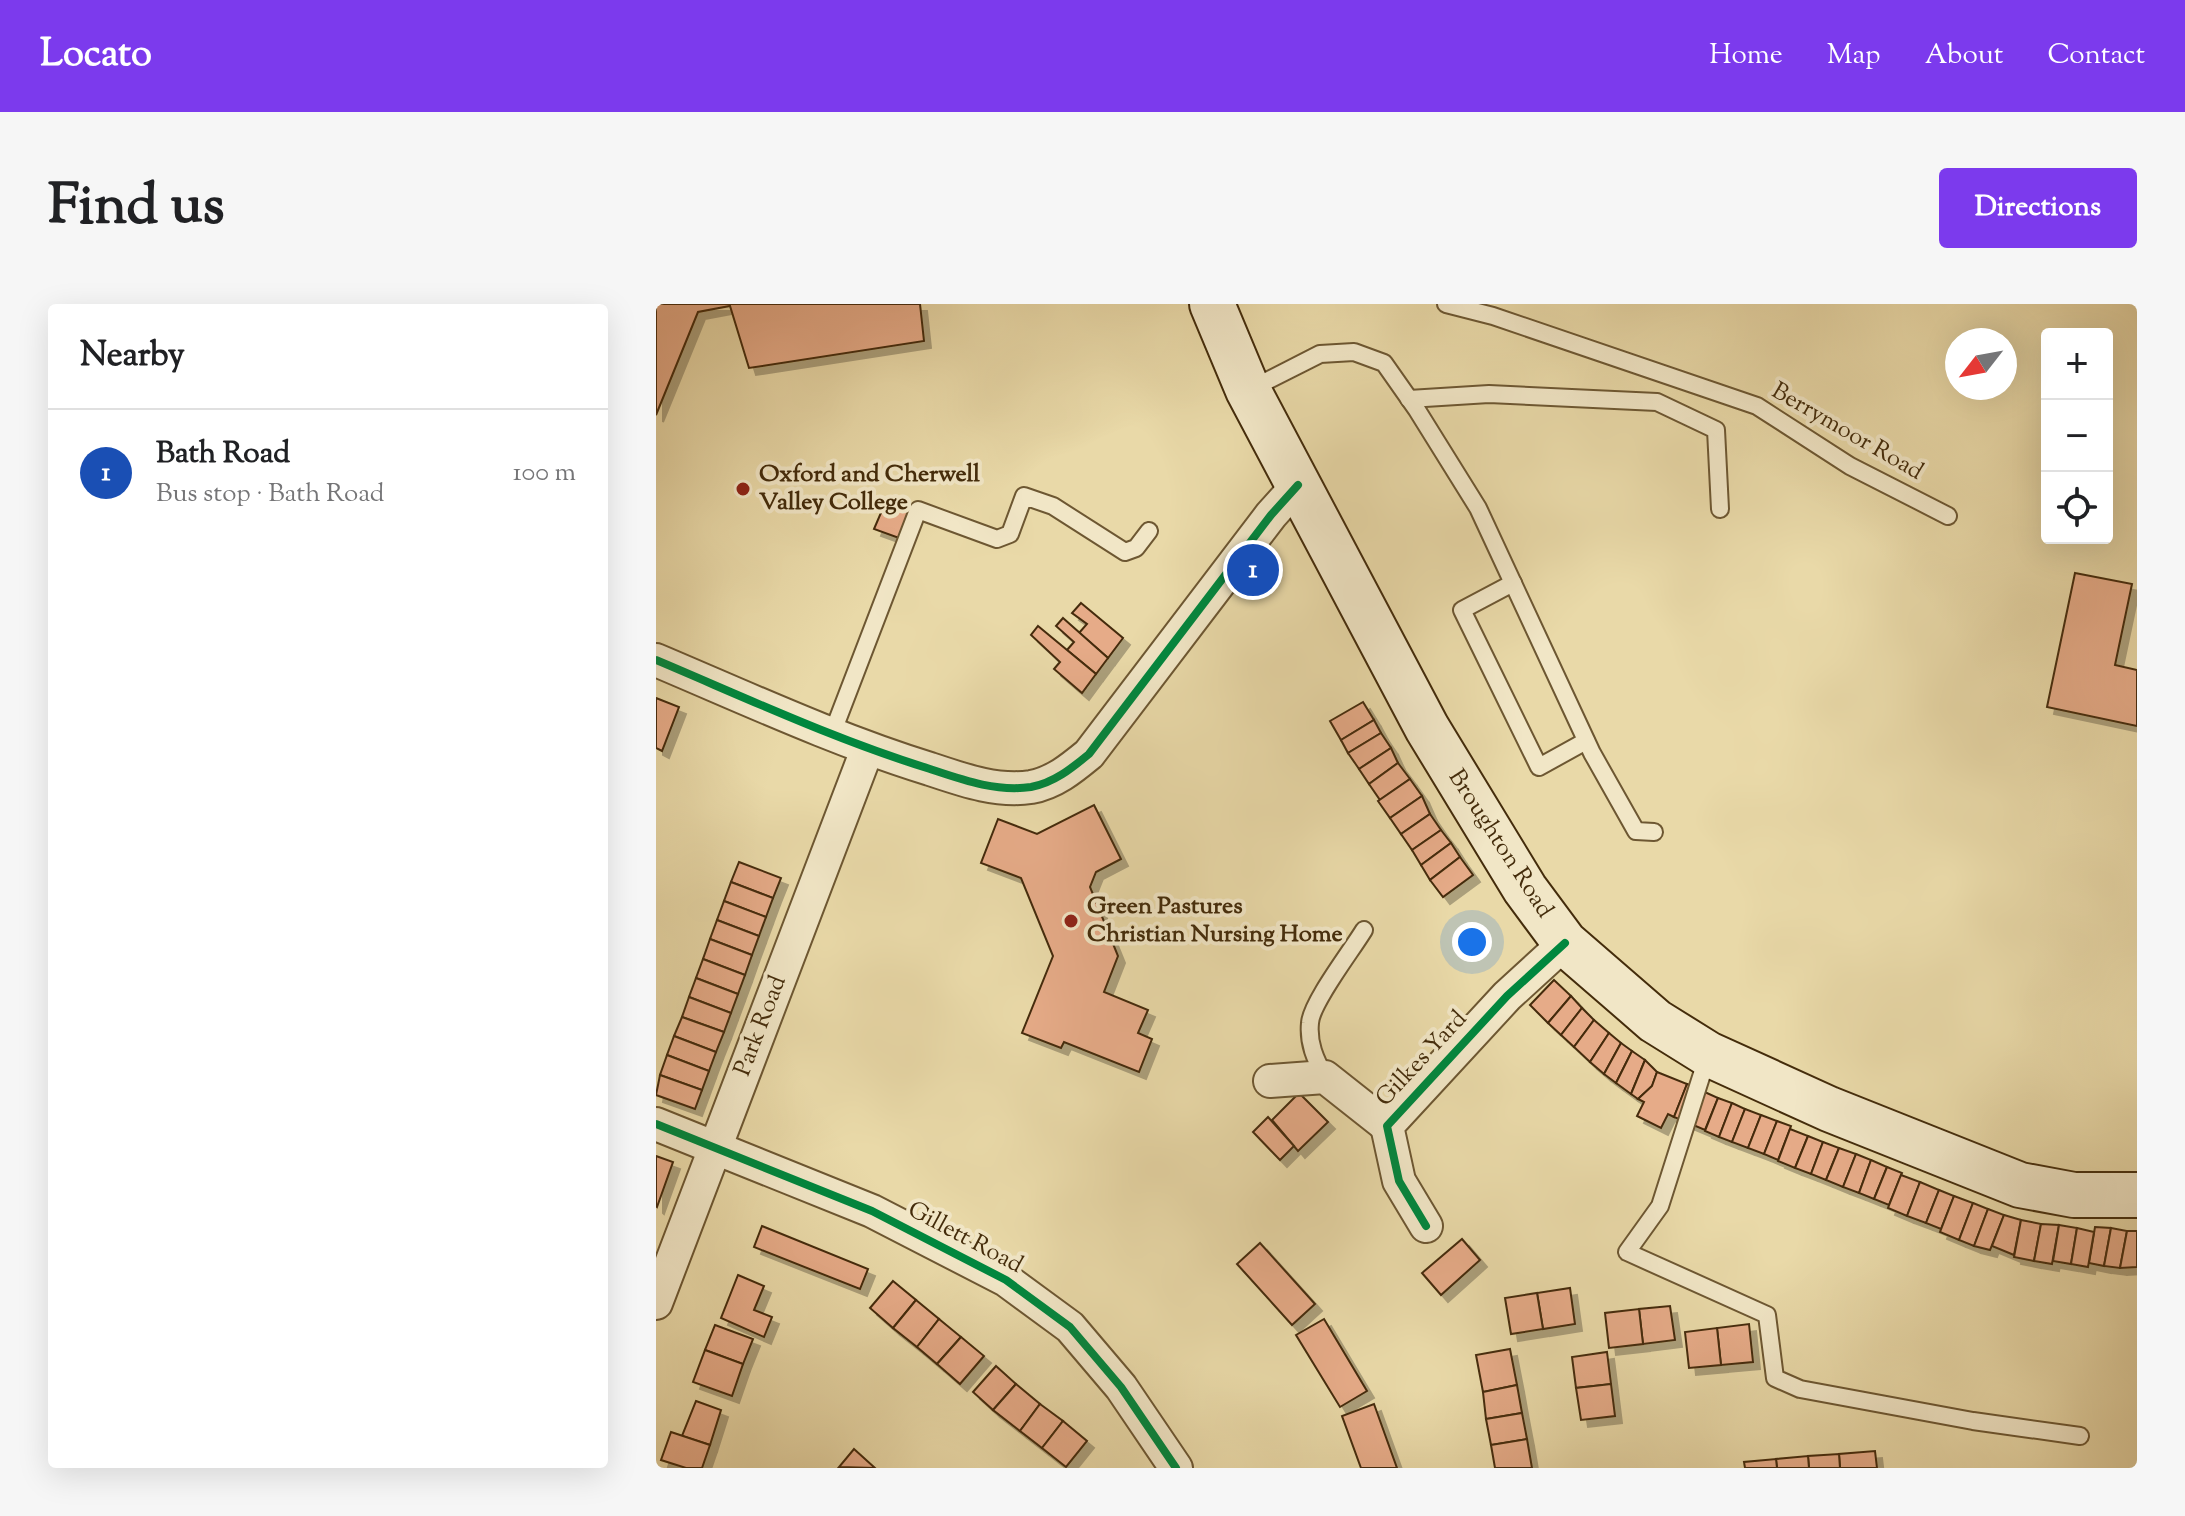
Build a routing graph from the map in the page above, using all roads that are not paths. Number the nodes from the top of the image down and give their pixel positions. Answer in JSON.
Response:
{"nodes":[{"id":1,"x":1212,"y":304,"type":"edge"},
{"id":2,"x":1446,"y":304,"type":"edge"},
{"id":3,"x":1494,"y":310,"type":"edge"},
{"id":4,"x":1248,"y":390,"type":"junction"},
{"id":5,"x":1409,"y":399,"type":"junction"},
{"id":6,"x":1298,"y":485,"type":"junction"},
{"id":7,"x":1720,"y":509,"type":"dead end"},
{"id":8,"x":1948,"y":516,"type":"dead end"},
{"id":9,"x":1149,"y":531,"type":"dead end"},
{"id":10,"x":1513,"y":583,"type":"junction"},
{"id":11,"x":656,"y":660,"type":"edge"},
{"id":12,"x":832,"y":734,"type":"junction"},
{"id":13,"x":1586,"y":741,"type":"junction"},
{"id":14,"x":867,"y":750,"type":"junction"},
{"id":15,"x":1654,"y":832,"type":"dead end"},
{"id":16,"x":1364,"y":930,"type":"dead end"},
{"id":17,"x":1565,"y":943,"type":"junction"},
{"id":18,"x":1708,"y":1054,"type":"junction"},
{"id":19,"x":1325,"y":1077,"type":"junction"},
{"id":20,"x":1270,"y":1081,"type":"dead end"},
{"id":21,"x":656,"y":1124,"type":"edge"},
{"id":22,"x":1387,"y":1126,"type":"junction"},
{"id":23,"x":716,"y":1147,"type":"junction"},
{"id":24,"x":2137,"y":1195,"type":"edge"},
{"id":25,"x":1426,"y":1226,"type":"dead end"},
{"id":26,"x":656,"y":1303,"type":"edge"},
{"id":27,"x":2080,"y":1436,"type":"dead end"},
{"id":28,"x":1176,"y":1468,"type":"edge"}],
"edges":[{"from":1,"to":4,"type":"main road","name":"Broughton Road"},
{"from":2,"to":3,"type":"lane","name":"Berrymoor Road"},
{"from":3,"to":8,"type":"lane","name":"Berrymoor Road"},
{"from":4,"to":5,"type":"lane"},
{"from":4,"to":6,"type":"main road","name":"Broughton Road"},
{"from":5,"to":7,"type":"lane"},
{"from":5,"to":10,"type":"lane"},
{"from":6,"to":14,"type":"street"},
{"from":6,"to":17,"type":"main road","name":"Broughton Road"},
{"from":9,"to":12,"type":"lane"},
{"from":10,"to":13,"type":"lane"},
{"from":10,"to":13,"type":"lane"},
{"from":11,"to":12,"type":"street"},
{"from":12,"to":14,"type":"street"},
{"from":13,"to":15,"type":"lane"},
{"from":14,"to":23,"type":"street","name":"Park Road"},
{"from":16,"to":19,"type":"lane"},
{"from":17,"to":18,"type":"main road","name":"Broughton Road"},
{"from":17,"to":22,"type":"street","name":"Gilkes Yard"},
{"from":18,"to":24,"type":"main road","name":"Broughton Road"},
{"from":18,"to":27,"type":"lane"},
{"from":19,"to":20,"type":"street"},
{"from":19,"to":22,"type":"street","name":"Gilkes Yard"},
{"from":21,"to":23,"type":"street","name":"Gillett Road"},
{"from":22,"to":25,"type":"street","name":"Gilkes Yard"},
{"from":23,"to":26,"type":"street","name":"Park Road"},
{"from":23,"to":28,"type":"street","name":"Gillett Road"}]}
